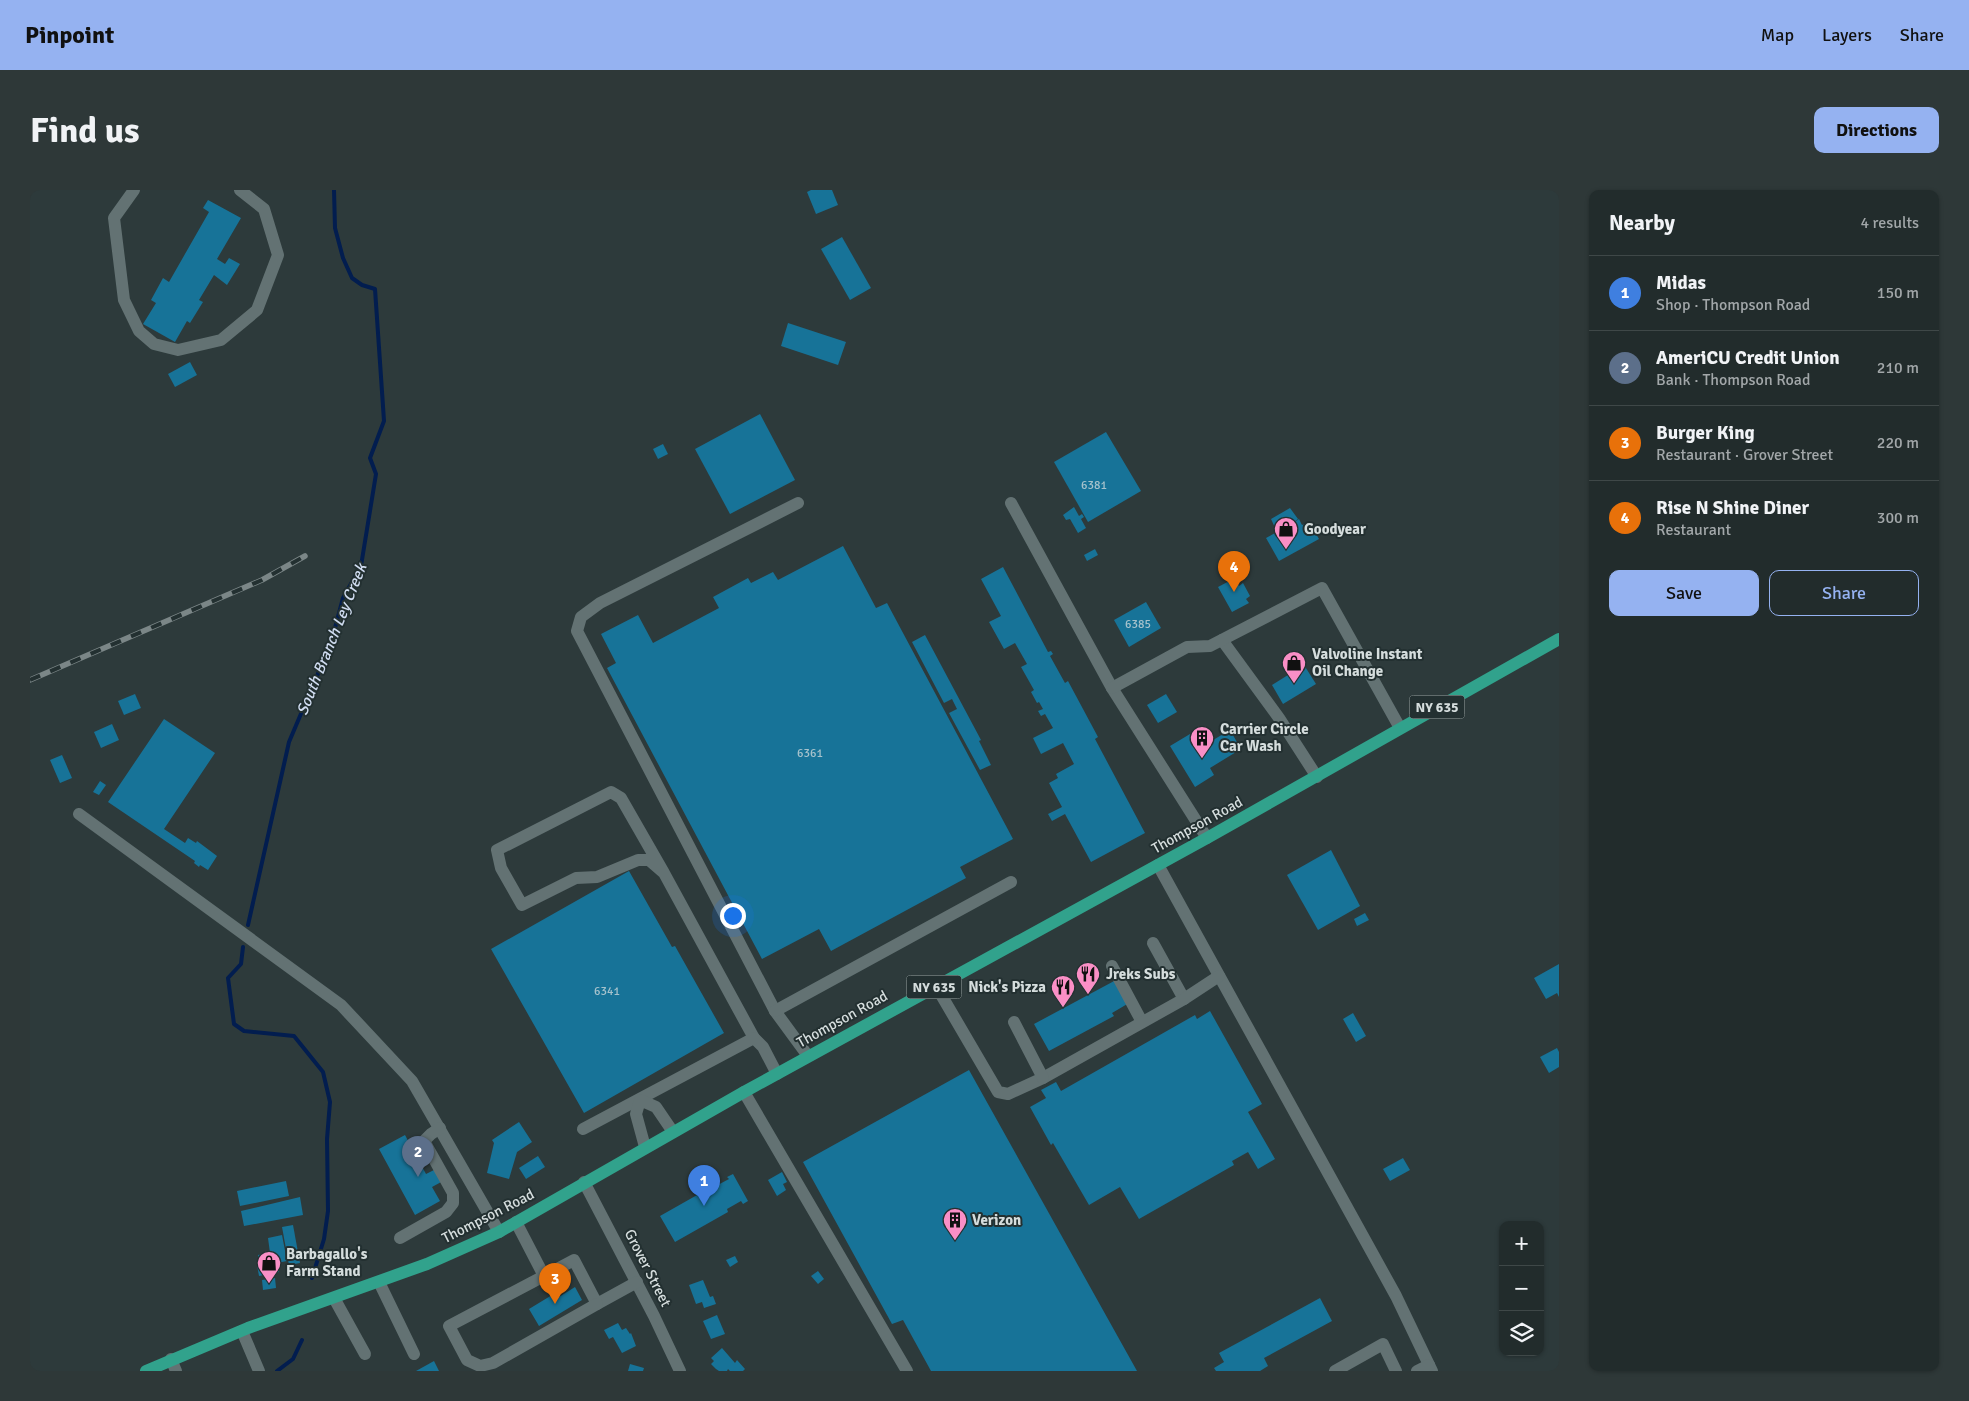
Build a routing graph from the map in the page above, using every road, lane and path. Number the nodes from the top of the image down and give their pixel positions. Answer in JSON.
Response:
{"nodes":[{"id":1,"x":134,"y":190,"type":"edge"},
{"id":2,"x":240,"y":190,"type":"edge"},
{"id":3,"x":798,"y":503,"type":"dead end"},
{"id":4,"x":1011,"y":503,"type":"dead end"},
{"id":5,"x":1559,"y":638,"type":"edge"},
{"id":6,"x":1222,"y":640,"type":"junction"},
{"id":7,"x":1112,"y":688,"type":"junction"},
{"id":8,"x":1400,"y":728,"type":"junction"},
{"id":9,"x":1317,"y":777,"type":"junction"},
{"id":10,"x":79,"y":814,"type":"dead end"},
{"id":11,"x":1207,"y":838,"type":"junction"},
{"id":12,"x":1158,"y":865,"type":"junction"},
{"id":13,"x":664,"y":873,"type":"junction"},
{"id":14,"x":1012,"y":882,"type":"dead end"},
{"id":15,"x":1153,"y":943,"type":"dead end"},
{"id":16,"x":1112,"y":966,"type":"dead end"},
{"id":17,"x":1219,"y":976,"type":"junction"},
{"id":18,"x":936,"y":986,"type":"junction"},
{"id":19,"x":1184,"y":999,"type":"junction"},
{"id":20,"x":775,"y":1011,"type":"junction"},
{"id":21,"x":1014,"y":1022,"type":"dead end"},
{"id":22,"x":1142,"y":1022,"type":"junction"},
{"id":23,"x":754,"y":1038,"type":"junction"},
{"id":24,"x":808,"y":1056,"type":"junction"},
{"id":25,"x":777,"y":1074,"type":"junction"},
{"id":26,"x":1043,"y":1078,"type":"junction"},
{"id":27,"x":744,"y":1092,"type":"junction"},
{"id":28,"x":640,"y":1100,"type":"junction"},
{"id":29,"x":440,"y":1128,"type":"junction"},
{"id":30,"x":583,"y":1129,"type":"dead end"},
{"id":31,"x":673,"y":1132,"type":"junction"},
{"id":32,"x":645,"y":1147,"type":"junction"},
{"id":33,"x":584,"y":1182,"type":"junction"},
{"id":34,"x":516,"y":1222,"type":"junction"},
{"id":35,"x":499,"y":1232,"type":"junction"},
{"id":36,"x":400,"y":1238,"type":"dead end"},
{"id":37,"x":544,"y":1276,"type":"junction"},
{"id":38,"x":379,"y":1282,"type":"junction"},
{"id":39,"x":636,"y":1282,"type":"junction"},
{"id":40,"x":334,"y":1298,"type":"junction"},
{"id":41,"x":597,"y":1304,"type":"junction"},
{"id":42,"x":242,"y":1331,"type":"junction"},
{"id":43,"x":365,"y":1354,"type":"dead end"},
{"id":44,"x":414,"y":1354,"type":"dead end"},
{"id":45,"x":174,"y":1365,"type":"edge"},
{"id":46,"x":1430,"y":1368,"type":"edge"},
{"id":47,"x":146,"y":1371,"type":"edge"},
{"id":48,"x":260,"y":1371,"type":"edge"},
{"id":49,"x":680,"y":1371,"type":"edge"},
{"id":50,"x":907,"y":1371,"type":"edge"},
{"id":51,"x":1336,"y":1371,"type":"edge"},
{"id":52,"x":1396,"y":1371,"type":"edge"},
{"id":53,"x":1417,"y":1371,"type":"edge"}],
"edges":[{"from":1,"to":2,"type":"street"},
{"from":3,"to":20,"type":"street"},
{"from":4,"to":7,"type":"street"},
{"from":5,"to":8,"type":"main road","name":"Thompson Road","number":"NY 635"},
{"from":6,"to":7,"type":"street"},
{"from":6,"to":8,"type":"street"},
{"from":6,"to":9,"type":"street"},
{"from":7,"to":11,"type":"street"},
{"from":8,"to":9,"type":"main road","name":"Thompson Road","number":"NY 635"},
{"from":9,"to":11,"type":"main road","name":"Thompson Road","number":"NY 635"},
{"from":10,"to":29,"type":"street"},
{"from":11,"to":12,"type":"main road","name":"Thompson Road","number":"NY 635"},
{"from":12,"to":17,"type":"street"},
{"from":12,"to":18,"type":"main road","name":"Thompson Road","number":"NY 635"},
{"from":13,"to":13,"type":"street"},
{"from":13,"to":23,"type":"street"},
{"from":14,"to":20,"type":"street"},
{"from":15,"to":19,"type":"street"},
{"from":16,"to":22,"type":"street"},
{"from":17,"to":19,"type":"street"},
{"from":17,"to":46,"type":"street"},
{"from":18,"to":24,"type":"main road","name":"Thompson Road","number":"NY 635"},
{"from":18,"to":26,"type":"street"},
{"from":19,"to":22,"type":"street"},
{"from":20,"to":24,"type":"street"},
{"from":21,"to":26,"type":"street"},
{"from":22,"to":26,"type":"street"},
{"from":23,"to":25,"type":"street"},
{"from":23,"to":28,"type":"street"},
{"from":24,"to":25,"type":"main road","name":"Thompson Road","number":"NY 635"},
{"from":25,"to":27,"type":"main road","name":"Thompson Road","number":"NY 635"},
{"from":27,"to":31,"type":"main road","name":"Thompson Road","number":"NY 635"},
{"from":27,"to":50,"type":"street"},
{"from":28,"to":30,"type":"street"},
{"from":28,"to":31,"type":"street"},
{"from":28,"to":32,"type":"street"},
{"from":29,"to":35,"type":"street"},
{"from":29,"to":36,"type":"street"},
{"from":31,"to":32,"type":"main road","name":"Thompson Road","number":"NY 635"},
{"from":32,"to":33,"type":"main road","name":"Thompson Road","number":"NY 635"},
{"from":33,"to":34,"type":"main road","name":"Thompson Road","number":"NY 635"},
{"from":33,"to":39,"type":"street","name":"Grover Street"},
{"from":34,"to":35,"type":"main road","name":"Thompson Road","number":"NY 635"},
{"from":34,"to":37,"type":"street"},
{"from":35,"to":38,"type":"main road","name":"Thompson Road","number":"NY 635"},
{"from":37,"to":41,"type":"street"},
{"from":37,"to":41,"type":"street"},
{"from":38,"to":40,"type":"main road","name":"Thompson Road","number":"NY 635"},
{"from":38,"to":44,"type":"street"},
{"from":39,"to":41,"type":"street"},
{"from":39,"to":49,"type":"street","name":"Grover Street"},
{"from":40,"to":42,"type":"main road","name":"Thompson Road","number":"NY 635"},
{"from":40,"to":43,"type":"street"},
{"from":42,"to":45,"type":"main road","name":"Thompson Road","number":"NY 635"},
{"from":42,"to":48,"type":"street"},
{"from":45,"to":47,"type":"main road","name":"Thompson Road","number":"NY 635"},
{"from":46,"to":53,"type":"street"},
{"from":51,"to":52,"type":"street"}]}
